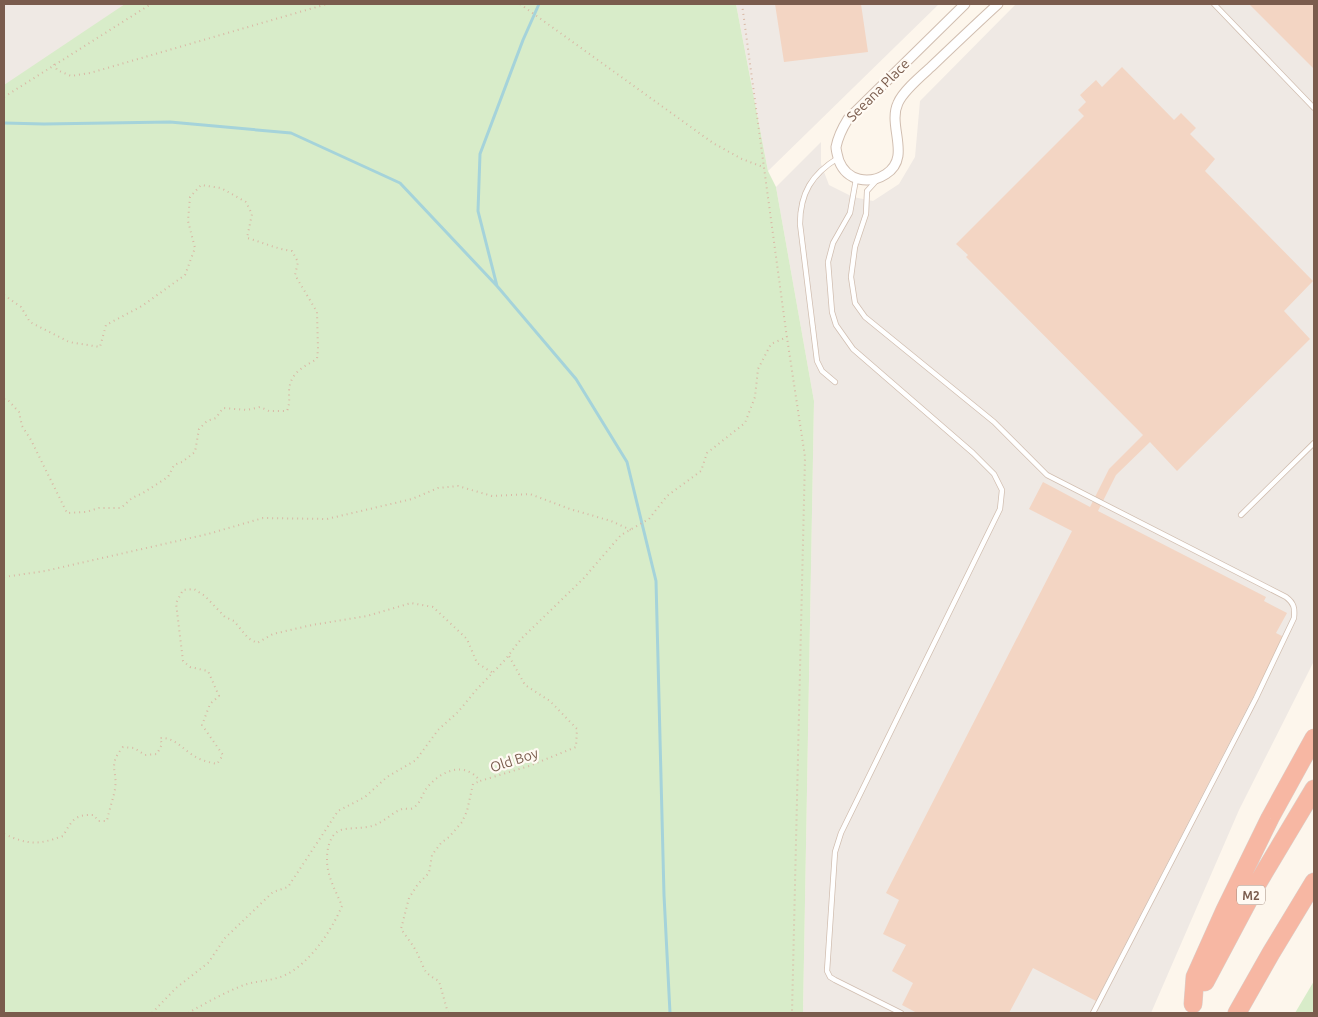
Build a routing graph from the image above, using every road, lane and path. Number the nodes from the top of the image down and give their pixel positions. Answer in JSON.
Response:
{"nodes":[{"id":1,"x":151,"y":4,"type":"edge"},
{"id":2,"x":327,"y":4,"type":"edge"},
{"id":3,"x":520,"y":4,"type":"edge"},
{"id":4,"x":742,"y":4,"type":"edge"},
{"id":5,"x":965,"y":4,"type":"edge"},
{"id":6,"x":998,"y":4,"type":"edge"},
{"id":7,"x":1214,"y":4,"type":"edge"},
{"id":8,"x":54,"y":64,"type":"junction"},
{"id":9,"x":4,"y":97,"type":"edge"},
{"id":10,"x":1314,"y":108,"type":"edge"},
{"id":11,"x":838,"y":158,"type":"junction"},
{"id":12,"x":763,"y":167,"type":"junction"},
{"id":13,"x":856,"y":179,"type":"junction"},
{"id":14,"x":878,"y":179,"type":"junction"},
{"id":15,"x":4,"y":295,"type":"edge"},
{"id":16,"x":787,"y":337,"type":"junction"},
{"id":17,"x":835,"y":382,"type":"dead end"},
{"id":18,"x":4,"y":398,"type":"edge"},
{"id":19,"x":1314,"y":443,"type":"edge"},
{"id":20,"x":1241,"y":514,"type":"dead end"},
{"id":21,"x":631,"y":530,"type":"junction"},
{"id":22,"x":4,"y":577,"type":"edge"},
{"id":23,"x":508,"y":656,"type":"junction"},
{"id":24,"x":493,"y":673,"type":"junction"},
{"id":25,"x":1314,"y":738,"type":"edge"},
{"id":26,"x":480,"y":781,"type":"junction"},
{"id":27,"x":1314,"y":789,"type":"edge"},
{"id":28,"x":4,"y":834,"type":"edge"},
{"id":29,"x":1314,"y":882,"type":"edge"},
{"id":30,"x":1191,"y":1009,"type":"edge"},
{"id":31,"x":152,"y":1013,"type":"edge"},
{"id":32,"x":188,"y":1013,"type":"edge"},
{"id":33,"x":448,"y":1013,"type":"edge"},
{"id":34,"x":792,"y":1013,"type":"edge"},
{"id":35,"x":901,"y":1013,"type":"edge"},
{"id":36,"x":1093,"y":1013,"type":"edge"},
{"id":37,"x":1237,"y":1013,"type":"edge"}],
"edges":[{"from":1,"to":8,"type":"path"},
{"from":2,"to":8,"type":"path"},
{"from":3,"to":12,"type":"path"},
{"from":4,"to":12,"type":"path"},
{"from":5,"to":11,"type":"street","name":"Seeana Place"},
{"from":6,"to":14,"type":"street","name":"Seeana Place"},
{"from":7,"to":10,"type":"lane"},
{"from":8,"to":9,"type":"path"},
{"from":11,"to":13,"type":"street"},
{"from":11,"to":17,"type":"lane"},
{"from":12,"to":16,"type":"path"},
{"from":13,"to":14,"type":"street"},
{"from":13,"to":35,"type":"lane"},
{"from":14,"to":36,"type":"lane"},
{"from":15,"to":18,"type":"path"},
{"from":16,"to":21,"type":"path"},
{"from":16,"to":34,"type":"path"},
{"from":19,"to":20,"type":"lane"},
{"from":21,"to":22,"type":"path"},
{"from":21,"to":23,"type":"path"},
{"from":23,"to":24,"type":"path"},
{"from":23,"to":26,"type":"path","name":"Old Boy"},
{"from":24,"to":28,"type":"path"},
{"from":24,"to":31,"type":"path"},
{"from":25,"to":30,"type":"highway"},
{"from":26,"to":32,"type":"path","name":"Old Boy"},
{"from":26,"to":33,"type":"path"},
{"from":27,"to":30,"type":"highway","number":"M2"},
{"from":29,"to":37,"type":"highway"}]}
